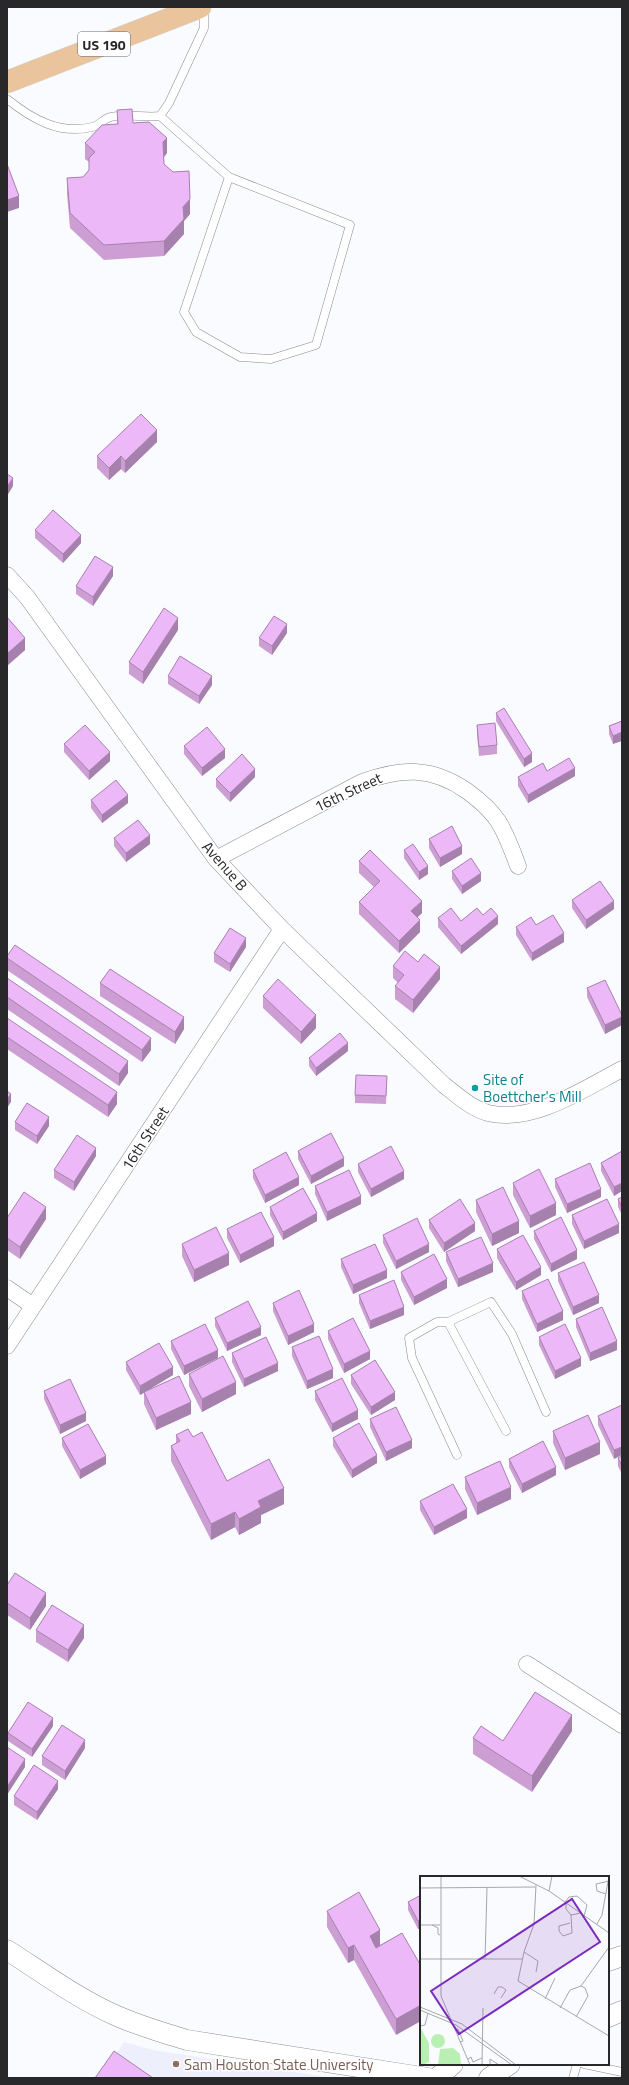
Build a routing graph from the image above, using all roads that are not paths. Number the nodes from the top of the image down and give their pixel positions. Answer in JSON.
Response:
{"nodes":[{"id":1,"x":200,"y":7,"type":"edge"},
{"id":2,"x":204,"y":7,"type":"edge"},
{"id":3,"x":7,"y":82,"type":"edge"},
{"id":4,"x":7,"y":99,"type":"edge"},
{"id":5,"x":160,"y":116,"type":"junction"},
{"id":6,"x":148,"y":117,"type":"junction"},
{"id":7,"x":138,"y":126,"type":"edge"},
{"id":8,"x":93,"y":127,"type":"junction"},
{"id":9,"x":105,"y":130,"type":"edge"},
{"id":10,"x":229,"y":177,"type":"junction"},
{"id":11,"x":7,"y":575,"type":"edge"},
{"id":12,"x":216,"y":859,"type":"junction"},
{"id":13,"x":518,"y":866,"type":"dead end"},
{"id":14,"x":282,"y":929,"type":"junction"},
{"id":15,"x":622,"y":1069,"type":"edge"},
{"id":16,"x":7,"y":1288,"type":"edge"},
{"id":17,"x":33,"y":1306,"type":"junction"},
{"id":18,"x":448,"y":1322,"type":"junction"},
{"id":19,"x":7,"y":1346,"type":"edge"},
{"id":20,"x":546,"y":1412,"type":"dead end"},
{"id":21,"x":506,"y":1431,"type":"dead end"},
{"id":22,"x":457,"y":1455,"type":"dead end"},
{"id":23,"x":528,"y":1664,"type":"dead end"},
{"id":24,"x":622,"y":1725,"type":"edge"},
{"id":25,"x":7,"y":1950,"type":"edge"},
{"id":26,"x":622,"y":1956,"type":"edge"},
{"id":27,"x":609,"y":1961,"type":"edge"},
{"id":28,"x":622,"y":2011,"type":"edge"},
{"id":29,"x":609,"y":2017,"type":"edge"},
{"id":30,"x":452,"y":2065,"type":"edge"},
{"id":31,"x":508,"y":2065,"type":"edge"},
{"id":32,"x":577,"y":2065,"type":"edge"},
{"id":33,"x":589,"y":2065,"type":"edge"},
{"id":34,"x":622,"y":2072,"type":"edge"},
{"id":35,"x":428,"y":2078,"type":"edge"},
{"id":36,"x":437,"y":2078,"type":"edge"},
{"id":37,"x":489,"y":2078,"type":"edge"},
{"id":38,"x":573,"y":2078,"type":"edge"}],
"edges":[{"from":1,"to":3,"type":"main road","number":"US 190"},
{"from":2,"to":5,"type":"lane"},
{"from":4,"to":8,"type":"lane"},
{"from":5,"to":6,"type":"lane"},
{"from":5,"to":10,"type":"lane"},
{"from":6,"to":7,"type":"lane"},
{"from":6,"to":8,"type":"lane"},
{"from":8,"to":9,"type":"lane"},
{"from":10,"to":10,"type":"lane"},
{"from":11,"to":12,"type":"street","name":"Avenue B"},
{"from":12,"to":13,"type":"street","name":"16th Street"},
{"from":12,"to":14,"type":"street","name":"Avenue B"},
{"from":14,"to":15,"type":"street","name":"Avenue B"},
{"from":14,"to":17,"type":"street","name":"16th Street"},
{"from":16,"to":17,"type":"street"},
{"from":17,"to":19,"type":"street","name":"16th Street"},
{"from":18,"to":20,"type":"lane"},
{"from":18,"to":21,"type":"lane"},
{"from":18,"to":22,"type":"lane"},
{"from":23,"to":24,"type":"street"},
{"from":25,"to":35,"type":"street"},
{"from":26,"to":27,"type":"street"},
{"from":28,"to":29,"type":"street"},
{"from":30,"to":36,"type":"street"},
{"from":31,"to":37,"type":"street"},
{"from":32,"to":38,"type":"lane"},
{"from":33,"to":34,"type":"lane"}]}
